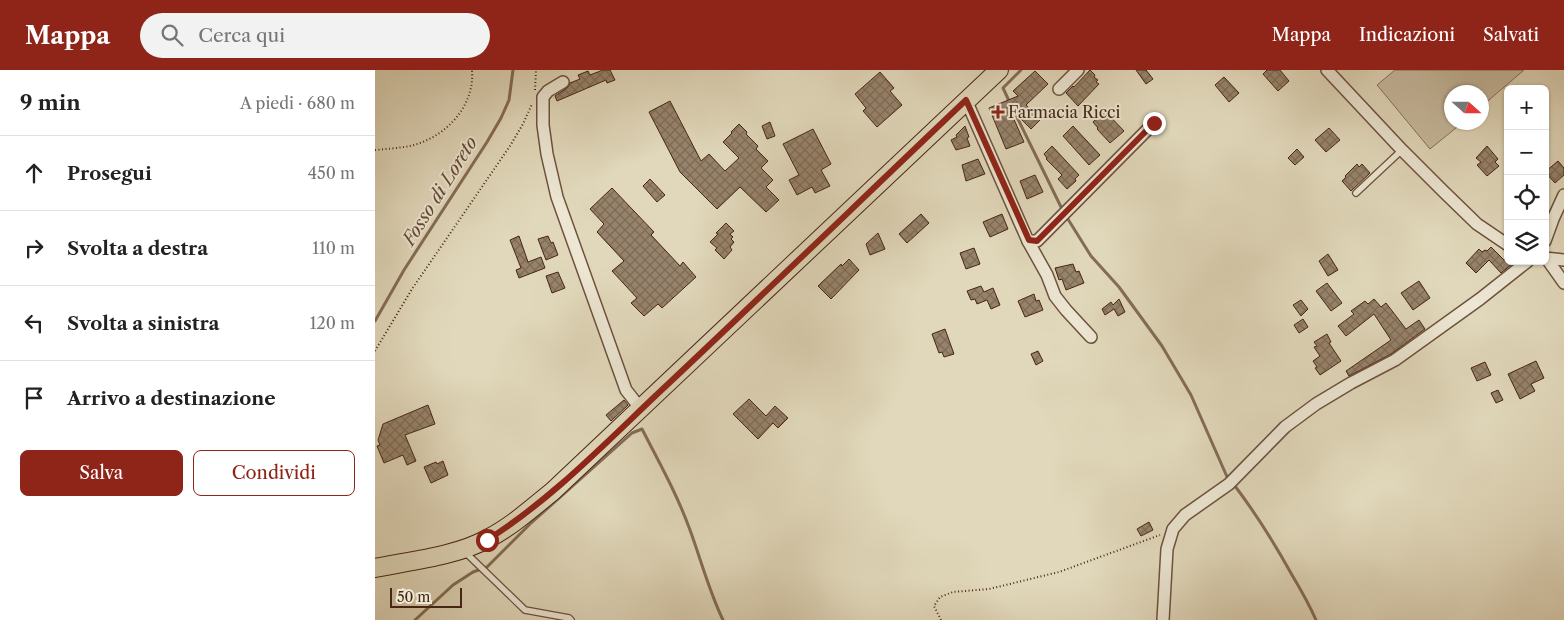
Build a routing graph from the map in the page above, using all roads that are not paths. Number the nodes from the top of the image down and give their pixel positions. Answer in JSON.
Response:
{"nodes":[{"id":1,"x":999,"y":70,"type":"edge"},
{"id":2,"x":1078,"y":70,"type":"edge"},
{"id":3,"x":1327,"y":70,"type":"edge"},
{"id":4,"x":563,"y":82,"type":"dead end"},
{"id":5,"x":1059,"y":89,"type":"dead end"},
{"id":6,"x":966,"y":100,"type":"junction"},
{"id":7,"x":1154,"y":123,"type":"dead end"},
{"id":8,"x":1402,"y":150,"type":"junction"},
{"id":9,"x":1356,"y":193,"type":"dead end"},
{"id":10,"x":1564,"y":195,"type":"edge"},
{"id":11,"x":1549,"y":230,"type":"edge"},
{"id":12,"x":1029,"y":240,"type":"junction"},
{"id":13,"x":1504,"y":242,"type":"edge"},
{"id":14,"x":1549,"y":258,"type":"edge"},
{"id":15,"x":1564,"y":260,"type":"edge"},
{"id":16,"x":1549,"y":262,"type":"edge"},
{"id":17,"x":1523,"y":265,"type":"edge"},
{"id":18,"x":1564,"y":283,"type":"edge"},
{"id":19,"x":1091,"y":337,"type":"dead end"},
{"id":20,"x":641,"y":409,"type":"junction"},
{"id":21,"x":463,"y":550,"type":"junction"},
{"id":22,"x":375,"y":568,"type":"edge"},
{"id":23,"x":571,"y":620,"type":"edge"},
{"id":24,"x":1163,"y":620,"type":"edge"}],
"edges":[{"from":1,"to":6,"type":"main road"},
{"from":2,"to":5,"type":"street"},
{"from":3,"to":8,"type":"street"},
{"from":4,"to":20,"type":"street"},
{"from":6,"to":12,"type":"street"},
{"from":6,"to":20,"type":"main road"},
{"from":7,"to":12,"type":"street"},
{"from":8,"to":9,"type":"lane"},
{"from":8,"to":13,"type":"street"},
{"from":10,"to":11,"type":"street"},
{"from":12,"to":19,"type":"street"},
{"from":14,"to":15,"type":"street"},
{"from":16,"to":18,"type":"street"},
{"from":17,"to":24,"type":"street"},
{"from":20,"to":21,"type":"main road"},
{"from":21,"to":22,"type":"main road"},
{"from":21,"to":23,"type":"lane"}]}
